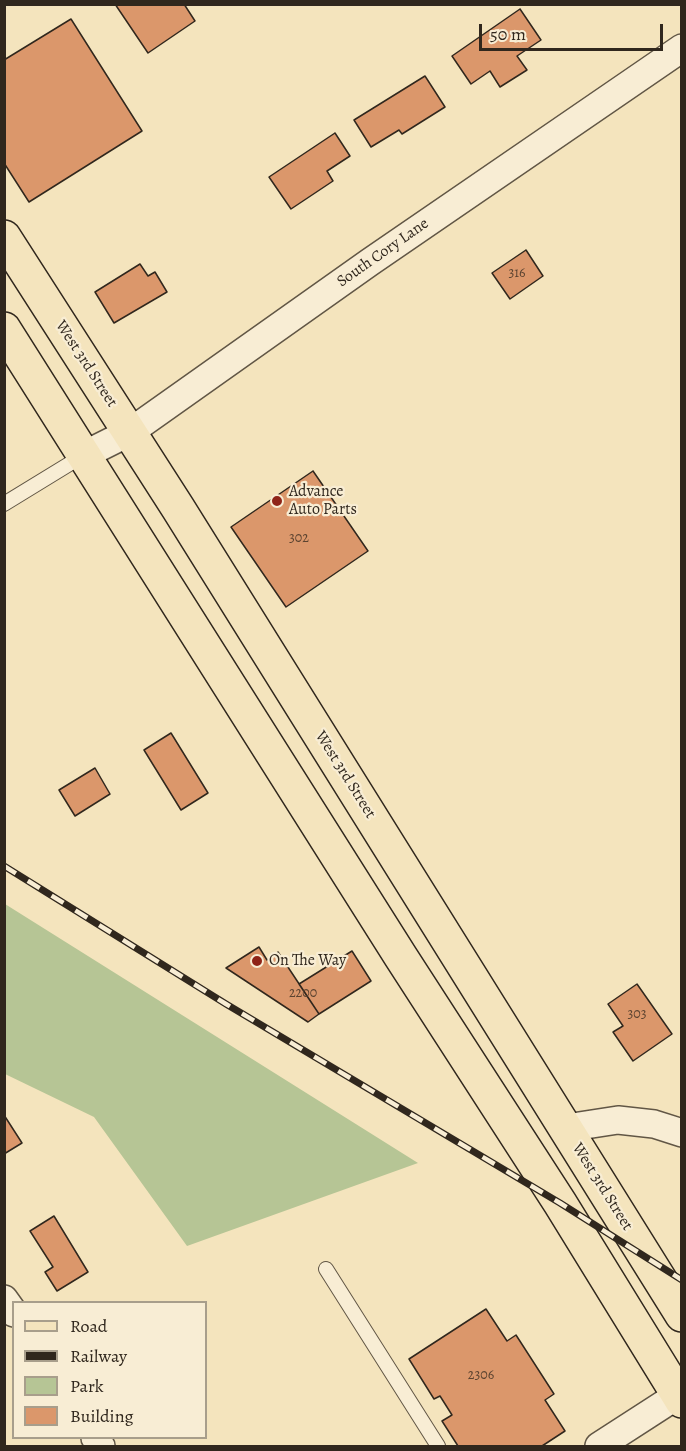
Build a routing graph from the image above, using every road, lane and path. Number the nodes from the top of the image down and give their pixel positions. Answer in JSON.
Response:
{"nodes":[{"id":1,"x":681,"y":48,"type":"edge"},
{"id":2,"x":4,"y":237,"type":"edge"},
{"id":3,"x":4,"y":329,"type":"edge"},
{"id":4,"x":130,"y":432,"type":"junction"},
{"id":5,"x":84,"y":455,"type":"junction"},
{"id":6,"x":4,"y":504,"type":"edge"},
{"id":7,"x":401,"y":957,"type":"junction"},
{"id":8,"x":566,"y":1128,"type":"junction"},
{"id":9,"x":681,"y":1133,"type":"edge"},
{"id":10,"x":327,"y":1269,"type":"dead end"},
{"id":11,"x":681,"y":1315,"type":"edge"},
{"id":12,"x":680,"y":1398,"type":"edge"},
{"id":13,"x":438,"y":1446,"type":"edge"},
{"id":14,"x":599,"y":1446,"type":"edge"}],
"edges":[{"from":1,"to":4,"type":"street","name":"South Cory Lane"},
{"from":2,"to":4,"type":"main road","name":"West 3rd Street"},
{"from":3,"to":5,"type":"main road"},
{"from":4,"to":5,"type":"street","name":"South Cory Lane"},
{"from":4,"to":8,"type":"main road","name":"West 3rd Street"},
{"from":5,"to":6,"type":"lane"},
{"from":5,"to":7,"type":"main road"},
{"from":7,"to":8,"type":"main road"},
{"from":7,"to":12,"type":"main road"},
{"from":8,"to":9,"type":"street"},
{"from":8,"to":11,"type":"main road","name":"West 3rd Street"},
{"from":10,"to":13,"type":"lane"},
{"from":12,"to":14,"type":"street"}]}
